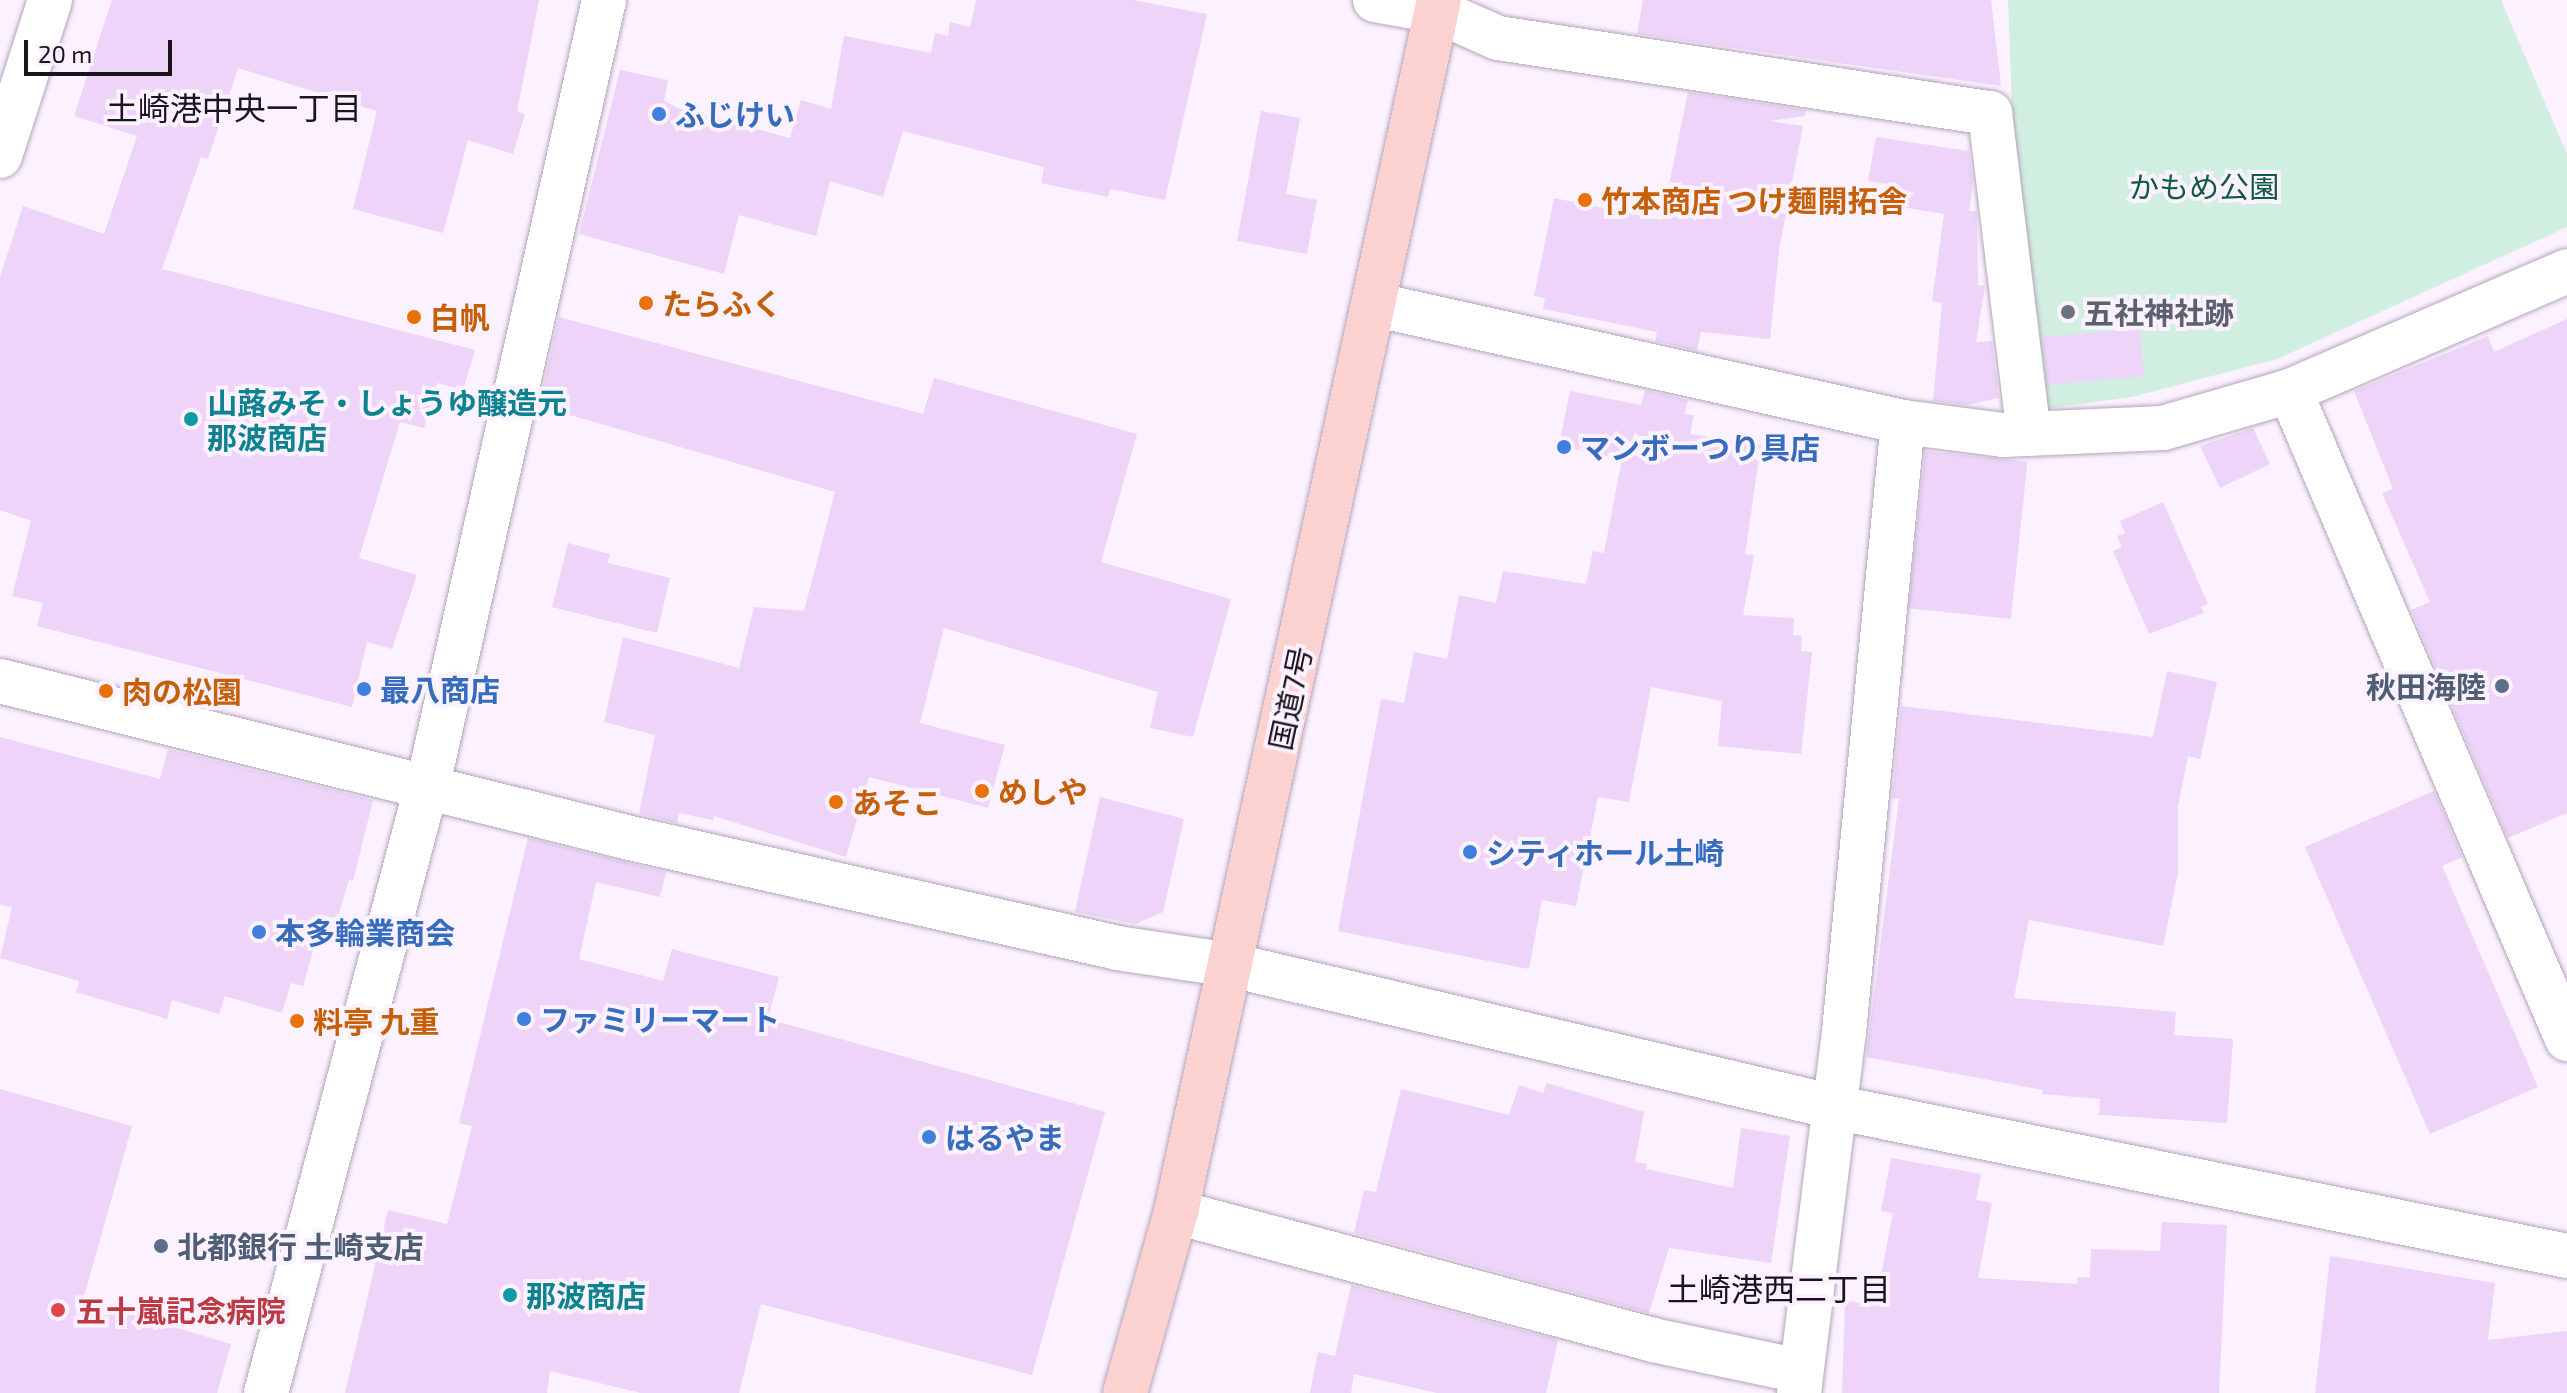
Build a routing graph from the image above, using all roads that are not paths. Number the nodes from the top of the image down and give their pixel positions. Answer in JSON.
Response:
{"nodes":[{"id":1,"x":50,"y":0,"type":"edge"},
{"id":2,"x":604,"y":0,"type":"edge"},
{"id":3,"x":1375,"y":0,"type":"edge"},
{"id":4,"x":1438,"y":5,"type":"edge"},
{"id":5,"x":14,"y":60,"type":"edge"},
{"id":6,"x":0,"y":156,"type":"edge"},
{"id":7,"x":2567,"y":271,"type":"edge"},
{"id":8,"x":1377,"y":305,"type":"junction"},
{"id":9,"x":2290,"y":391,"type":"junction"},
{"id":10,"x":1903,"y":422,"type":"junction"},
{"id":11,"x":2029,"y":434,"type":"junction"},
{"id":12,"x":0,"y":681,"type":"edge"},
{"id":13,"x":427,"y":784,"type":"junction"},
{"id":14,"x":1231,"y":965,"type":"junction"},
{"id":15,"x":2567,"y":1039,"type":"edge"},
{"id":16,"x":1834,"y":1107,"type":"junction"},
{"id":17,"x":1176,"y":1212,"type":"junction"},
{"id":18,"x":2567,"y":1256,"type":"edge"},
{"id":19,"x":1800,"y":1382,"type":"edge"},
{"id":20,"x":266,"y":1393,"type":"edge"},
{"id":21,"x":1125,"y":1393,"type":"edge"}],
"edges":[{"from":1,"to":5,"type":"street"},
{"from":2,"to":13,"type":"street"},
{"from":3,"to":4,"type":"street"},
{"from":4,"to":8,"type":"highway","name":"国道7号"},
{"from":4,"to":11,"type":"street"},
{"from":5,"to":6,"type":"street"},
{"from":7,"to":9,"type":"street"},
{"from":8,"to":10,"type":"street"},
{"from":8,"to":14,"type":"highway","name":"国道7号"},
{"from":9,"to":11,"type":"street"},
{"from":9,"to":15,"type":"street"},
{"from":10,"to":11,"type":"street"},
{"from":10,"to":16,"type":"street"},
{"from":12,"to":13,"type":"street"},
{"from":13,"to":14,"type":"street"},
{"from":13,"to":20,"type":"street"},
{"from":14,"to":16,"type":"street"},
{"from":14,"to":17,"type":"highway","name":"国道7号"},
{"from":16,"to":18,"type":"street"},
{"from":16,"to":19,"type":"street"},
{"from":17,"to":19,"type":"street"},
{"from":17,"to":21,"type":"highway","name":"国道7号"}]}
